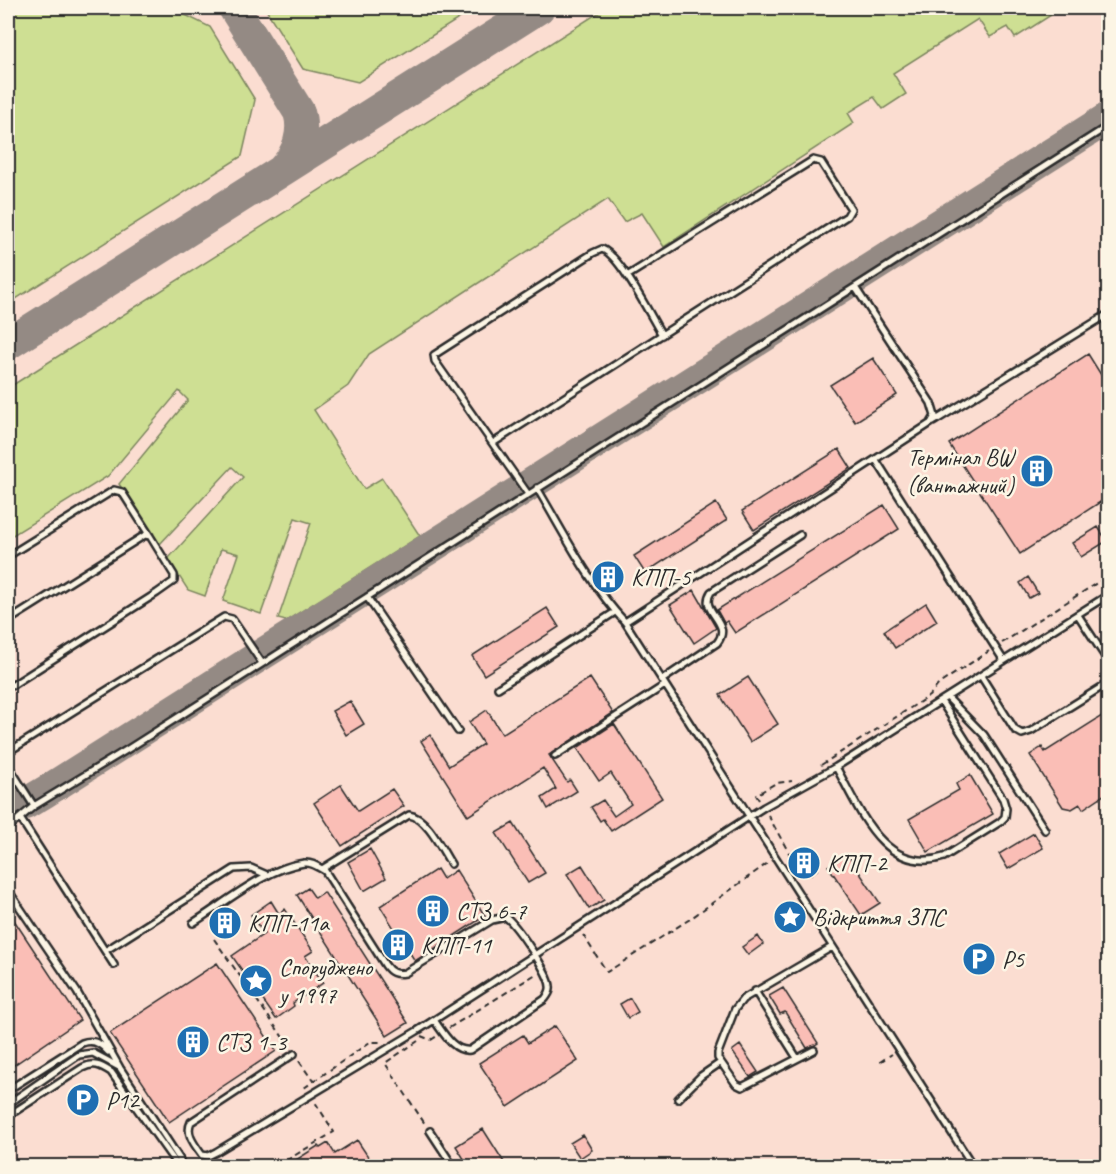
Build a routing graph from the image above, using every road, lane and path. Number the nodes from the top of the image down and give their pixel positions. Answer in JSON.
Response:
{"nodes":[{"id":1,"x":1108,"y":126,"type":"edge"},
{"id":2,"x":627,"y":276,"type":"junction"},
{"id":3,"x":855,"y":287,"type":"junction"},
{"id":4,"x":1108,"y":314,"type":"edge"},
{"id":5,"x":662,"y":335,"type":"junction"},
{"id":6,"x":931,"y":423,"type":"junction"},
{"id":7,"x":493,"y":443,"type":"junction"},
{"id":8,"x":876,"y":460,"type":"junction"},
{"id":9,"x":537,"y":488,"type":"junction"},
{"id":10,"x":528,"y":494,"type":"junction"},
{"id":11,"x":800,"y":535,"type":"dead end"},
{"id":12,"x":150,"y":536,"type":"junction"},
{"id":13,"x":8,"y":556,"type":"edge"},
{"id":14,"x":1108,"y":576,"type":"edge"},
{"id":15,"x":1108,"y":596,"type":"edge"},
{"id":16,"x":367,"y":597,"type":"junction"},
{"id":17,"x":615,"y":612,"type":"junction"},
{"id":18,"x":1078,"y":615,"type":"junction"},
{"id":19,"x":8,"y":621,"type":"edge"},
{"id":20,"x":625,"y":622,"type":"junction"},
{"id":21,"x":994,"y":648,"type":"junction"},
{"id":22,"x":1004,"y":661,"type":"junction"},
{"id":23,"x":1108,"y":661,"type":"edge"},
{"id":24,"x":262,"y":663,"type":"junction"},
{"id":25,"x":981,"y":676,"type":"junction"},
{"id":26,"x":663,"y":683,"type":"junction"},
{"id":27,"x":1108,"y":683,"type":"edge"},
{"id":28,"x":8,"y":688,"type":"edge"},
{"id":29,"x":498,"y":688,"type":"dead end"},
{"id":30,"x":944,"y":699,"type":"junction"},
{"id":31,"x":458,"y":731,"type":"dead end"},
{"id":32,"x":8,"y":752,"type":"edge"},
{"id":33,"x":555,"y":756,"type":"dead end"},
{"id":34,"x":8,"y":765,"type":"edge"},
{"id":35,"x":819,"y":766,"type":"dead end"},
{"id":36,"x":836,"y":767,"type":"junction"},
{"id":37,"x":796,"y":780,"type":"dead end"},
{"id":38,"x":33,"y":806,"type":"junction"},
{"id":39,"x":764,"y":807,"type":"junction"},
{"id":40,"x":749,"y":817,"type":"junction"},
{"id":41,"x":20,"y":818,"type":"junction"},
{"id":42,"x":8,"y":828,"type":"edge"},
{"id":43,"x":1045,"y":830,"type":"dead end"},
{"id":44,"x":788,"y":849,"type":"junction"},
{"id":45,"x":775,"y":858,"type":"junction"},
{"id":46,"x":794,"y":862,"type":"dead end"},
{"id":47,"x":451,"y":864,"type":"dead end"},
{"id":48,"x":322,"y":869,"type":"junction"},
{"id":49,"x":267,"y":875,"type":"junction"},
{"id":50,"x":8,"y":890,"type":"edge"},
{"id":51,"x":193,"y":923,"type":"dead end"},
{"id":52,"x":578,"y":928,"type":"junction"},
{"id":53,"x":214,"y":939,"type":"dead end"},
{"id":54,"x":832,"y":946,"type":"junction"},
{"id":55,"x":105,"y":951,"type":"junction"},
{"id":56,"x":534,"y":955,"type":"junction"},
{"id":57,"x":114,"y":965,"type":"dead end"},
{"id":58,"x":543,"y":969,"type":"junction"},
{"id":59,"x":755,"y":991,"type":"junction"},
{"id":60,"x":434,"y":1020,"type":"junction"},
{"id":61,"x":417,"y":1031,"type":"junction"},
{"id":62,"x":443,"y":1032,"type":"junction"},
{"id":63,"x":423,"y":1038,"type":"junction"},
{"id":64,"x":382,"y":1042,"type":"dead end"},
{"id":65,"x":814,"y":1050,"type":"dead end"},
{"id":66,"x":294,"y":1054,"type":"junction"},
{"id":67,"x":797,"y":1058,"type":"junction"},
{"id":68,"x":720,"y":1063,"type":"junction"},
{"id":69,"x":120,"y":1068,"type":"junction"},
{"id":70,"x":313,"y":1081,"type":"junction"},
{"id":71,"x":8,"y":1090,"type":"edge"},
{"id":72,"x":310,"y":1095,"type":"junction"},
{"id":73,"x":678,"y":1100,"type":"dead end"},
{"id":74,"x":8,"y":1104,"type":"edge"},
{"id":75,"x":8,"y":1116,"type":"edge"},
{"id":76,"x":430,"y":1131,"type":"joint"},
{"id":77,"x":175,"y":1167,"type":"edge"},
{"id":78,"x":182,"y":1167,"type":"edge"},
{"id":79,"x":277,"y":1167,"type":"edge"},
{"id":80,"x":453,"y":1167,"type":"edge"},
{"id":81,"x":973,"y":1167,"type":"edge"}],
"edges":[{"from":1,"to":3,"type":"lane"},
{"from":2,"to":5,"type":"lane"},
{"from":2,"to":5,"type":"lane"},
{"from":2,"to":7,"type":"lane"},
{"from":3,"to":6,"type":"lane"},
{"from":3,"to":9,"type":"lane"},
{"from":4,"to":6,"type":"lane"},
{"from":5,"to":7,"type":"lane"},
{"from":6,"to":8,"type":"lane"},
{"from":7,"to":10,"type":"lane"},
{"from":8,"to":20,"type":"lane"},
{"from":8,"to":21,"type":"lane"},
{"from":9,"to":10,"type":"lane"},
{"from":9,"to":17,"type":"lane"},
{"from":10,"to":16,"type":"lane"},
{"from":11,"to":26,"type":"lane"},
{"from":12,"to":13,"type":"lane"},
{"from":12,"to":19,"type":"lane"},
{"from":12,"to":28,"type":"lane"},
{"from":14,"to":21,"type":"path"},
{"from":15,"to":18,"type":"lane"},
{"from":16,"to":24,"type":"lane"},
{"from":16,"to":31,"type":"lane"},
{"from":17,"to":20,"type":"lane"},
{"from":17,"to":29,"type":"lane"},
{"from":18,"to":22,"type":"lane"},
{"from":18,"to":23,"type":"lane"},
{"from":20,"to":26,"type":"lane"},
{"from":21,"to":22,"type":"lane"},
{"from":21,"to":35,"type":"path"},
{"from":22,"to":25,"type":"lane"},
{"from":24,"to":32,"type":"lane"},
{"from":24,"to":38,"type":"lane"},
{"from":25,"to":27,"type":"lane"},
{"from":25,"to":30,"type":"lane"},
{"from":26,"to":33,"type":"lane"},
{"from":26,"to":40,"type":"lane"},
{"from":30,"to":36,"type":"lane"},
{"from":30,"to":36,"type":"lane"},
{"from":30,"to":43,"type":"lane"},
{"from":34,"to":38,"type":"lane"},
{"from":36,"to":39,"type":"lane"},
{"from":37,"to":39,"type":"path"},
{"from":38,"to":41,"type":"lane"},
{"from":39,"to":40,"type":"lane"},
{"from":39,"to":44,"type":"path"},
{"from":40,"to":45,"type":"lane"},
{"from":40,"to":52,"type":"lane"},
{"from":41,"to":42,"type":"lane"},
{"from":41,"to":55,"type":"lane"},
{"from":44,"to":45,"type":"path"},
{"from":44,"to":46,"type":"path"},
{"from":45,"to":52,"type":"path"},
{"from":45,"to":54,"type":"lane"},
{"from":47,"to":48,"type":"lane"},
{"from":48,"to":49,"type":"lane"},
{"from":48,"to":56,"type":"lane"},
{"from":49,"to":51,"type":"lane"},
{"from":49,"to":55,"type":"lane"},
{"from":50,"to":69,"type":"lane"},
{"from":52,"to":56,"type":"lane"},
{"from":53,"to":66,"type":"path"},
{"from":54,"to":59,"type":"lane"},
{"from":54,"to":81,"type":"lane"},
{"from":55,"to":57,"type":"lane"},
{"from":56,"to":58,"type":"lane"},
{"from":56,"to":60,"type":"lane"},
{"from":58,"to":62,"type":"path"},
{"from":58,"to":62,"type":"lane"},
{"from":59,"to":67,"type":"lane"},
{"from":59,"to":68,"type":"lane"},
{"from":60,"to":61,"type":"lane"},
{"from":60,"to":62,"type":"lane"},
{"from":61,"to":63,"type":"path"},
{"from":61,"to":72,"type":"lane"},
{"from":62,"to":63,"type":"path"},
{"from":63,"to":76,"type":"path"},
{"from":64,"to":70,"type":"path"},
{"from":65,"to":67,"type":"lane"},
{"from":66,"to":70,"type":"path"},
{"from":66,"to":72,"type":"lane"},
{"from":67,"to":68,"type":"lane"},
{"from":68,"to":73,"type":"lane"},
{"from":69,"to":71,"type":"lane"},
{"from":69,"to":74,"type":"lane"},
{"from":69,"to":78,"type":"lane"},
{"from":70,"to":72,"type":"path"},
{"from":72,"to":79,"type":"path"},
{"from":75,"to":77,"type":"lane"},
{"from":76,"to":80,"type":"lane"}]}
